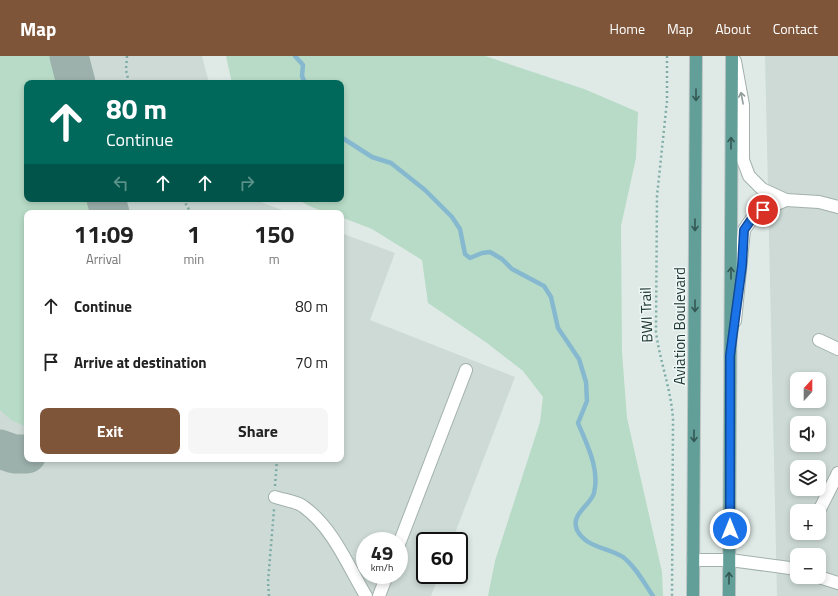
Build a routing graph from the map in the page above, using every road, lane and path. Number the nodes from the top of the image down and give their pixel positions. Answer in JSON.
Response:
{"nodes":[{"id":1,"x":127,"y":56,"type":"edge"},
{"id":2,"x":667,"y":56,"type":"edge"},
{"id":3,"x":696,"y":56,"type":"edge"},
{"id":4,"x":733,"y":56,"type":"edge"},
{"id":5,"x":128,"y":80,"type":"edge"},
{"id":6,"x":786,"y":200,"type":"junction"},
{"id":7,"x":838,"y":207,"type":"edge"},
{"id":8,"x":819,"y":340,"type":"dead end"},
{"id":9,"x":838,"y":349,"type":"edge"},
{"id":10,"x":730,"y":356,"type":"junction"},
{"id":11,"x":466,"y":370,"type":"dead end"},
{"id":12,"x":277,"y":462,"type":"edge"},
{"id":13,"x":838,"y":473,"type":"edge"},
{"id":14,"x":274,"y":497,"type":"junction"},
{"id":15,"x":822,"y":504,"type":"edge"},
{"id":16,"x":404,"y":532,"type":"edge"},
{"id":17,"x":693,"y":560,"type":"junction"},
{"id":18,"x":730,"y":560,"type":"junction"},
{"id":19,"x":790,"y":567,"type":"edge"},
{"id":20,"x":826,"y":579,"type":"edge"},
{"id":21,"x":838,"y":583,"type":"edge"},
{"id":22,"x":384,"y":584,"type":"edge"},
{"id":23,"x":269,"y":596,"type":"edge"},
{"id":24,"x":366,"y":596,"type":"edge"},
{"id":25,"x":379,"y":596,"type":"edge"},
{"id":26,"x":672,"y":596,"type":"edge"},
{"id":27,"x":693,"y":596,"type":"edge"},
{"id":28,"x":729,"y":596,"type":"edge"}],
"edges":[{"from":1,"to":5,"type":"path"},
{"from":2,"to":26,"type":"path","name":"BWI Trail"},
{"from":3,"to":17,"type":"main road","name":"Aviation Boulevard","one_way":true},
{"from":6,"to":4,"type":"lane","one_way":true},
{"from":10,"to":4,"type":"main road","one_way":true},
{"from":6,"to":7,"type":"lane"},
{"from":6,"to":10,"type":"lane"},
{"from":8,"to":9,"type":"lane"},
{"from":10,"to":18,"type":"main road"},
{"from":11,"to":16,"type":"lane"},
{"from":12,"to":14,"type":"path"},
{"from":13,"to":15,"type":"lane"},
{"from":14,"to":23,"type":"path"},
{"from":14,"to":24,"type":"lane"},
{"from":17,"to":18,"type":"lane"},
{"from":17,"to":27,"type":"main road","name":"Aviation Boulevard"},
{"from":18,"to":19,"type":"lane"},
{"from":28,"to":18,"type":"main road","one_way":true},
{"from":20,"to":21,"type":"lane"},
{"from":22,"to":25,"type":"lane"}]}
